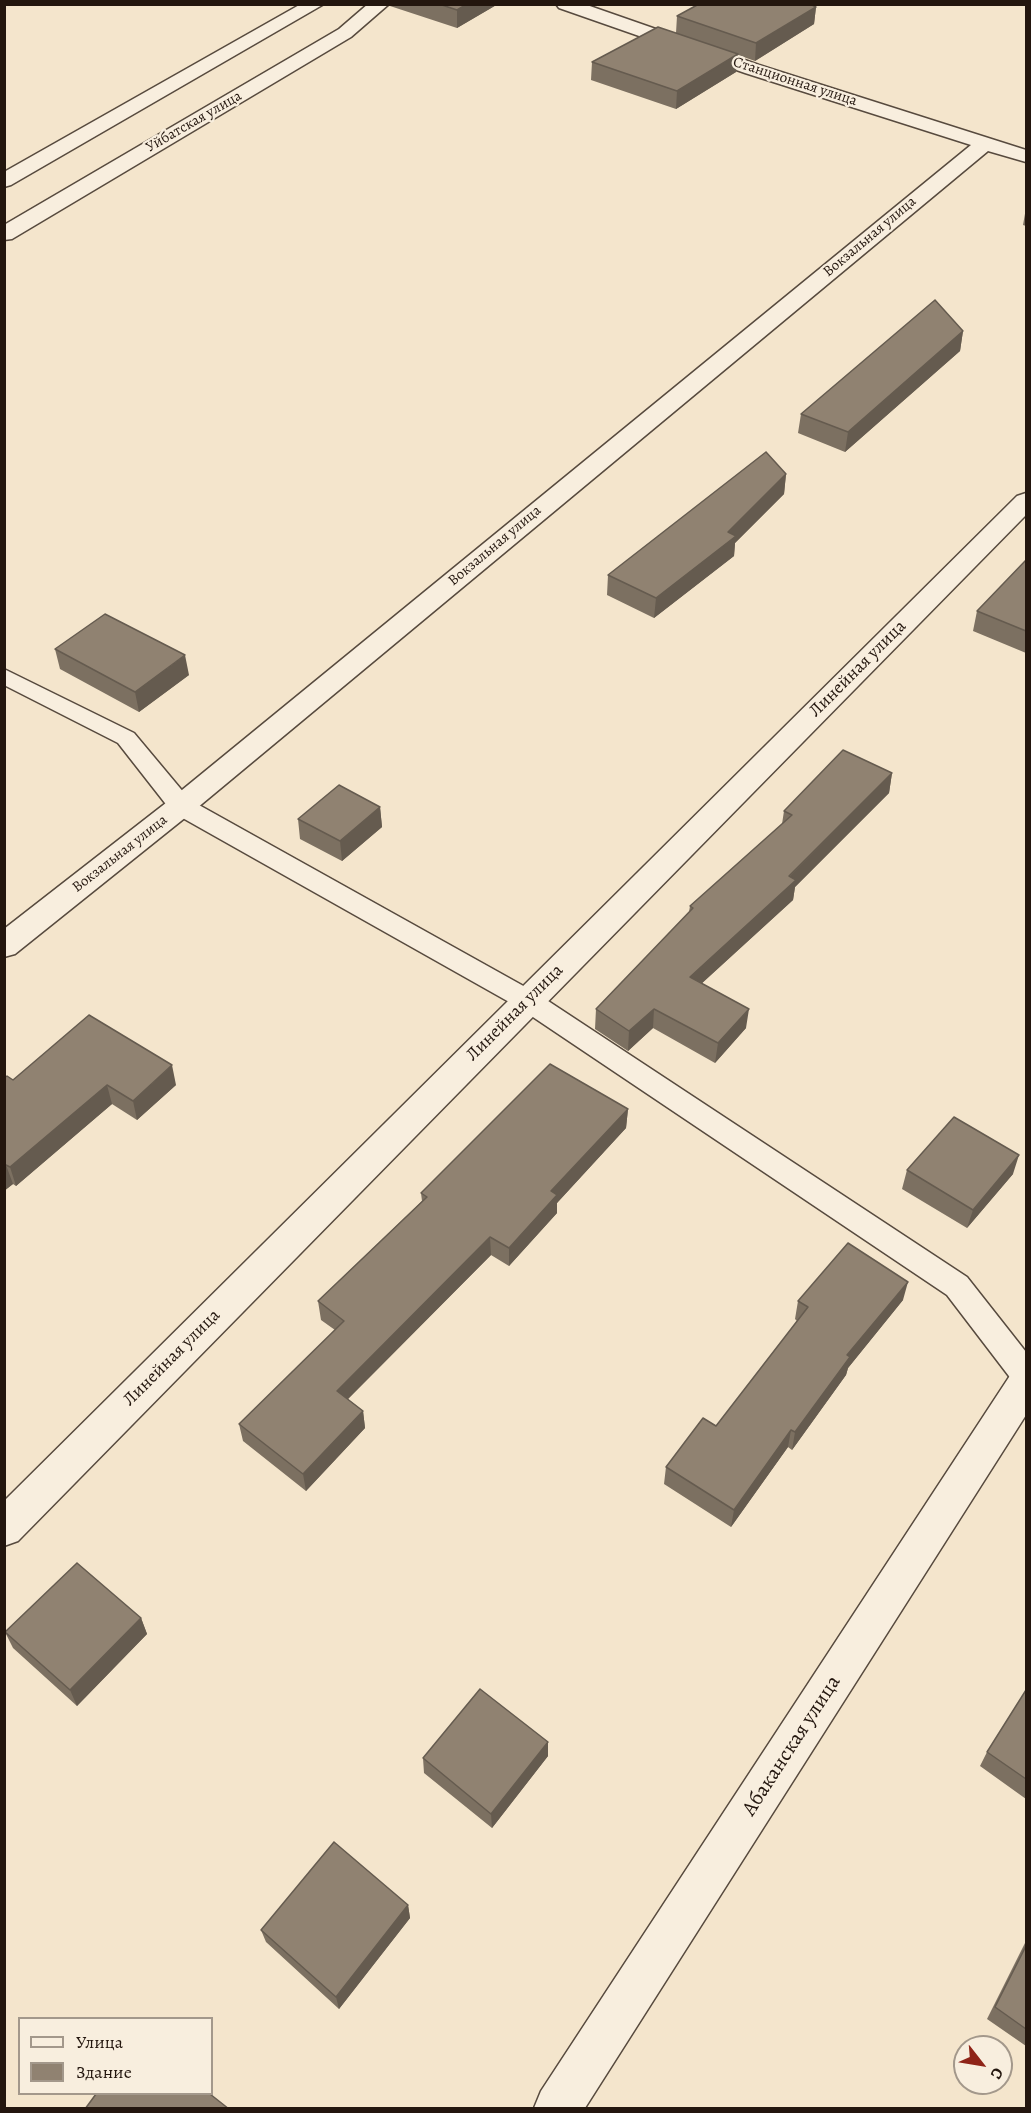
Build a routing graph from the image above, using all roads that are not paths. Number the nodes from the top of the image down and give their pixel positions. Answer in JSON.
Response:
{"nodes":[{"id":1,"x":315,"y":4,"type":"edge"},
{"id":2,"x":380,"y":4,"type":"edge"},
{"id":3,"x":565,"y":4,"type":"edge"},
{"id":4,"x":984,"y":144,"type":"junction"},
{"id":5,"x":1026,"y":156,"type":"edge"},
{"id":6,"x":4,"y":181,"type":"edge"},
{"id":7,"x":4,"y":234,"type":"edge"},
{"id":8,"x":1026,"y":501,"type":"edge"},
{"id":9,"x":4,"y":676,"type":"edge"},
{"id":10,"x":181,"y":806,"type":"junction"},
{"id":11,"x":4,"y":946,"type":"edge"},
{"id":12,"x":527,"y":1000,"type":"junction"},
{"id":13,"x":1026,"y":1375,"type":"edge"},
{"id":14,"x":1026,"y":1383,"type":"edge"},
{"id":15,"x":4,"y":1528,"type":"edge"},
{"id":16,"x":558,"y":2109,"type":"edge"}],
"edges":[{"from":1,"to":6,"type":"street"},
{"from":2,"to":7,"type":"street","name":"Уйбатская улица"},
{"from":3,"to":4,"type":"street","name":"Станционная улица"},
{"from":4,"to":5,"type":"street","name":"Станционная улица"},
{"from":4,"to":10,"type":"street","name":"Вокзальная улица"},
{"from":8,"to":12,"type":"street","name":"Линейная улица"},
{"from":9,"to":10,"type":"lane"},
{"from":10,"to":11,"type":"street","name":"Вокзальная улица"},
{"from":10,"to":12,"type":"lane"},
{"from":12,"to":13,"type":"lane"},
{"from":12,"to":15,"type":"street","name":"Линейная улица"},
{"from":14,"to":16,"type":"street","name":"Абаканская улица"}]}
